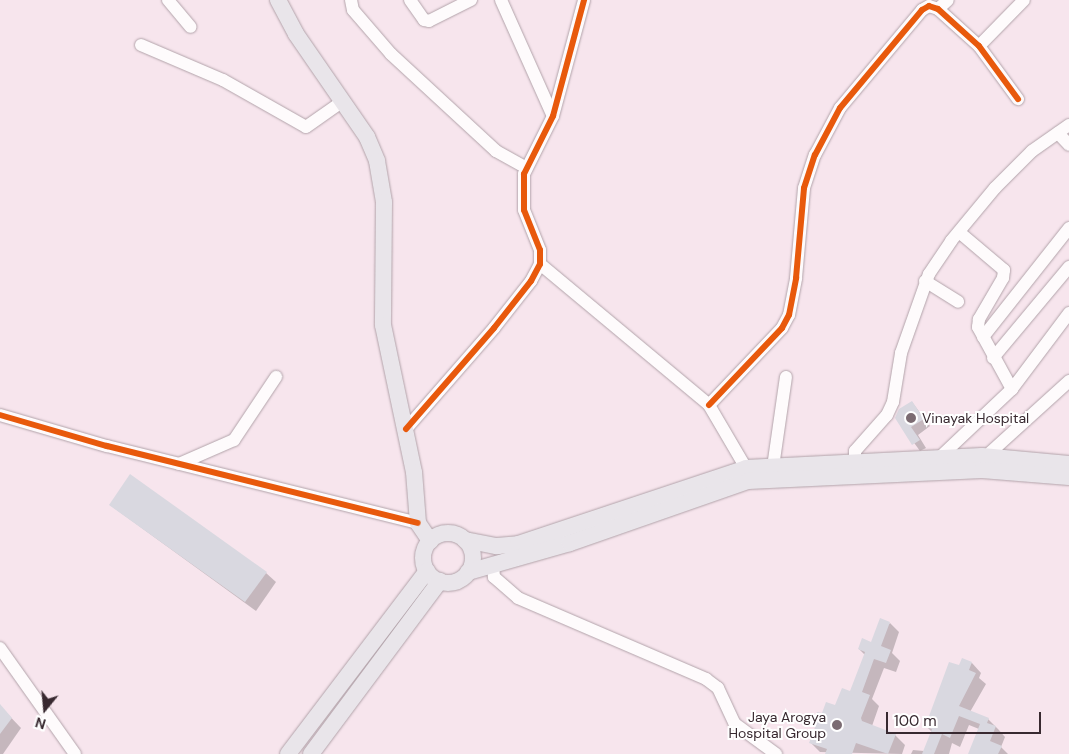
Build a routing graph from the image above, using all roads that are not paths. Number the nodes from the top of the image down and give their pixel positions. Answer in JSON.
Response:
{"nodes":[{"id":1,"x":168,"y":0,"type":"edge"},
{"id":2,"x":278,"y":0,"type":"edge"},
{"id":3,"x":351,"y":0,"type":"edge"},
{"id":4,"x":410,"y":0,"type":"edge"},
{"id":5,"x":471,"y":0,"type":"edge"},
{"id":6,"x":501,"y":0,"type":"edge"},
{"id":7,"x":584,"y":0,"type":"edge"},
{"id":8,"x":948,"y":0,"type":"edge"},
{"id":9,"x":1024,"y":0,"type":"edge"},
{"id":10,"x":929,"y":5,"type":"edge"},
{"id":11,"x":191,"y":27,"type":"dead end"},
{"id":12,"x":141,"y":45,"type":"dead end"},
{"id":13,"x":979,"y":46,"type":"junction"},
{"id":14,"x":1018,"y":99,"type":"dead end"},
{"id":15,"x":343,"y":101,"type":"junction"},
{"id":16,"x":554,"y":116,"type":"junction"},
{"id":17,"x":1069,"y":125,"type":"edge"},
{"id":18,"x":1058,"y":133,"type":"junction"},
{"id":19,"x":1069,"y":145,"type":"edge"},
{"id":20,"x":527,"y":168,"type":"junction"},
{"id":21,"x":1069,"y":228,"type":"edge"},
{"id":22,"x":959,"y":232,"type":"junction"},
{"id":23,"x":540,"y":264,"type":"junction"},
{"id":24,"x":1069,"y":266,"type":"edge"},
{"id":25,"x":925,"y":281,"type":"junction"},
{"id":26,"x":958,"y":302,"type":"dead end"},
{"id":27,"x":1069,"y":313,"type":"edge"},
{"id":28,"x":983,"y":337,"type":"junction"},
{"id":29,"x":993,"y":358,"type":"junction"},
{"id":30,"x":276,"y":377,"type":"dead end"},
{"id":31,"x":786,"y":377,"type":"dead end"},
{"id":32,"x":1069,"y":380,"type":"edge"},
{"id":33,"x":1012,"y":389,"type":"junction"},
{"id":34,"x":709,"y":405,"type":"junction"},
{"id":35,"x":0,"y":415,"type":"edge"},
{"id":36,"x":406,"y":429,"type":"junction"},
{"id":37,"x":938,"y":458,"type":"junction"},
{"id":38,"x":855,"y":462,"type":"junction"},
{"id":39,"x":982,"y":463,"type":"junction"},
{"id":40,"x":179,"y":464,"type":"junction"},
{"id":41,"x":1069,"y":464,"type":"edge"},
{"id":42,"x":773,"y":467,"type":"junction"},
{"id":43,"x":747,"y":475,"type":"junction"},
{"id":44,"x":1069,"y":478,"type":"edge"},
{"id":45,"x":418,"y":523,"type":"junction"},
{"id":46,"x":465,"y":540,"type":"junction"},
{"id":47,"x":430,"y":541,"type":"junction"},
{"id":48,"x":492,"y":564,"type":"junction"},
{"id":49,"x":468,"y":572,"type":"junction"},
{"id":50,"x":433,"y":576,"type":"junction"},
{"id":51,"x":0,"y":648,"type":"edge"},
{"id":52,"x":75,"y":754,"type":"edge"},
{"id":53,"x":288,"y":754,"type":"edge"},
{"id":54,"x":311,"y":754,"type":"edge"},
{"id":55,"x":776,"y":754,"type":"edge"}],
"edges":[{"from":1,"to":11,"type":"street"},
{"from":2,"to":15,"type":"main road"},
{"from":3,"to":20,"type":"street"},
{"from":4,"to":5,"type":"street"},
{"from":6,"to":16,"type":"street"},
{"from":7,"to":16,"type":"street"},
{"from":8,"to":10,"type":"street"},
{"from":9,"to":13,"type":"street"},
{"from":10,"to":13,"type":"street"},
{"from":10,"to":34,"type":"street"},
{"from":12,"to":15,"type":"street"},
{"from":13,"to":14,"type":"street"},
{"from":15,"to":36,"type":"main road"},
{"from":16,"to":20,"type":"street"},
{"from":17,"to":18,"type":"street"},
{"from":18,"to":19,"type":"street"},
{"from":18,"to":22,"type":"street"},
{"from":20,"to":23,"type":"street"},
{"from":21,"to":28,"type":"street"},
{"from":22,"to":25,"type":"street"},
{"from":22,"to":28,"type":"street"},
{"from":23,"to":34,"type":"street"},
{"from":23,"to":36,"type":"street"},
{"from":24,"to":29,"type":"street"},
{"from":25,"to":26,"type":"street"},
{"from":25,"to":38,"type":"street"},
{"from":27,"to":33,"type":"street"},
{"from":28,"to":29,"type":"street"},
{"from":29,"to":33,"type":"street"},
{"from":30,"to":40,"type":"street"},
{"from":31,"to":42,"type":"street"},
{"from":32,"to":39,"type":"street"},
{"from":33,"to":37,"type":"street"},
{"from":34,"to":43,"type":"street"},
{"from":35,"to":40,"type":"street"},
{"from":36,"to":45,"type":"main road"},
{"from":37,"to":38,"type":"main road"},
{"from":37,"to":39,"type":"main road"},
{"from":38,"to":42,"type":"main road"},
{"from":39,"to":41,"type":"main road"},
{"from":39,"to":43,"type":"main road"},
{"from":39,"to":44,"type":"main road"},
{"from":40,"to":45,"type":"street"},
{"from":42,"to":43,"type":"main road"},
{"from":43,"to":46,"type":"main road"},
{"from":43,"to":48,"type":"main road"},
{"from":45,"to":47,"type":"main road"},
{"from":46,"to":47,"type":"main road"},
{"from":46,"to":49,"type":"main road"},
{"from":47,"to":50,"type":"main road"},
{"from":48,"to":49,"type":"main road"},
{"from":48,"to":55,"type":"street"},
{"from":49,"to":50,"type":"main road"},
{"from":50,"to":53,"type":"main road"},
{"from":50,"to":54,"type":"main road"},
{"from":51,"to":52,"type":"street"}]}
